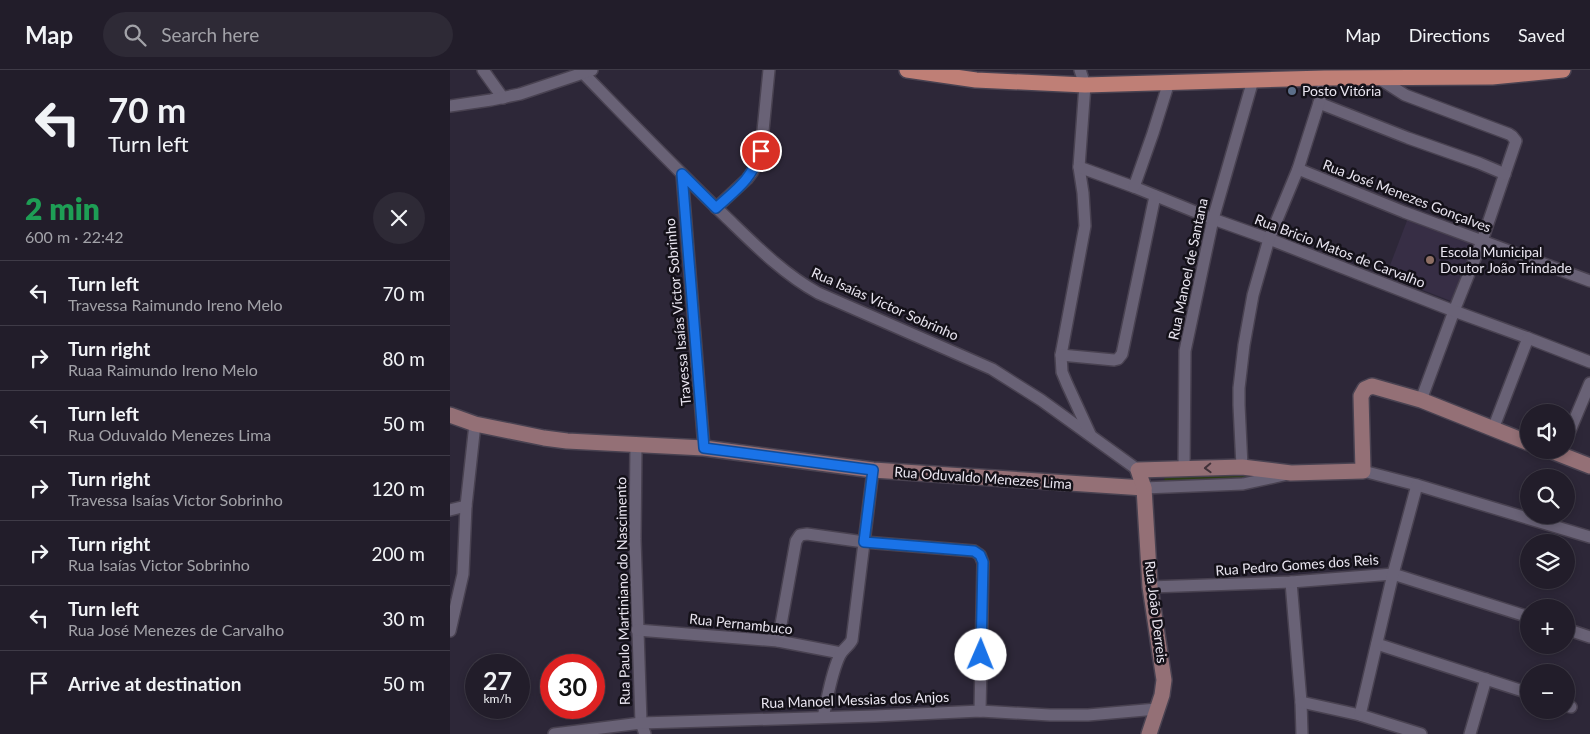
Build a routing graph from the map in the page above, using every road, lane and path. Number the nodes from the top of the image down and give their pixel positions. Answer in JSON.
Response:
{"nodes":[{"id":1,"x":483,"y":70,"type":"edge"},
{"id":2,"x":768,"y":70,"type":"edge"},
{"id":3,"x":908,"y":70,"type":"edge"},
{"id":4,"x":1080,"y":70,"type":"edge"},
{"id":5,"x":1562,"y":70,"type":"edge"},
{"id":6,"x":585,"y":71,"type":"edge"},
{"id":7,"x":1376,"y":77,"type":"junction"},
{"id":8,"x":1325,"y":78,"type":"junction"},
{"id":9,"x":1252,"y":80,"type":"junction"},
{"id":10,"x":1169,"y":82,"type":"junction"},
{"id":11,"x":1085,"y":85,"type":"junction"},
{"id":12,"x":504,"y":98,"type":"junction"},
{"id":13,"x":1319,"y":104,"type":"junction"},
{"id":14,"x":450,"y":106,"type":"edge"},
{"id":15,"x":1079,"y":168,"type":"junction"},
{"id":16,"x":1298,"y":169,"type":"junction"},
{"id":17,"x":682,"y":174,"type":"junction"},
{"id":18,"x":1505,"y":174,"type":"junction"},
{"id":19,"x":1134,"y":187,"type":"junction"},
{"id":20,"x":1156,"y":196,"type":"junction"},
{"id":21,"x":716,"y":208,"type":"junction"},
{"id":22,"x":1213,"y":219,"type":"junction"},
{"id":23,"x":1269,"y":239,"type":"junction"},
{"id":24,"x":1482,"y":242,"type":"junction"},
{"id":25,"x":1590,"y":281,"type":"edge"},
{"id":26,"x":1454,"y":311,"type":"junction"},
{"id":27,"x":1528,"y":338,"type":"junction"},
{"id":28,"x":1061,"y":355,"type":"junction"},
{"id":29,"x":1590,"y":362,"type":"edge"},
{"id":30,"x":1590,"y":383,"type":"edge"},
{"id":31,"x":1421,"y":400,"type":"junction"},
{"id":32,"x":450,"y":415,"type":"edge"},
{"id":33,"x":1575,"y":419,"type":"edge"},
{"id":34,"x":475,"y":424,"type":"junction"},
{"id":35,"x":1493,"y":429,"type":"junction"},
{"id":36,"x":1090,"y":435,"type":"junction"},
{"id":37,"x":1520,"y":440,"type":"edge"},
{"id":38,"x":636,"y":446,"type":"junction"},
{"id":39,"x":704,"y":448,"type":"junction"},
{"id":40,"x":1575,"y":459,"type":"edge"},
{"id":41,"x":1242,"y":466,"type":"junction"},
{"id":42,"x":1590,"y":466,"type":"edge"},
{"id":43,"x":1184,"y":469,"type":"junction"},
{"id":44,"x":873,"y":470,"type":"junction"},
{"id":45,"x":1138,"y":470,"type":"junction"},
{"id":46,"x":1363,"y":472,"type":"junction"},
{"id":47,"x":1291,"y":473,"type":"junction"},
{"id":48,"x":1417,"y":485,"type":"junction"},
{"id":49,"x":1144,"y":488,"type":"junction"},
{"id":50,"x":466,"y":506,"type":"junction"},
{"id":51,"x":450,"y":510,"type":"edge"},
{"id":52,"x":1590,"y":537,"type":"edge"},
{"id":53,"x":864,"y":542,"type":"junction"},
{"id":54,"x":1392,"y":574,"type":"junction"},
{"id":55,"x":1291,"y":582,"type":"junction"},
{"id":56,"x":1150,"y":587,"type":"junction"},
{"id":57,"x":1520,"y":614,"type":"edge"},
{"id":58,"x":637,"y":630,"type":"junction"},
{"id":59,"x":450,"y":631,"type":"edge"},
{"id":60,"x":1575,"y":632,"type":"edge"},
{"id":61,"x":1590,"y":637,"type":"edge"},
{"id":62,"x":778,"y":640,"type":"junction"},
{"id":63,"x":1377,"y":644,"type":"junction"},
{"id":64,"x":841,"y":653,"type":"junction"},
{"id":65,"x":1486,"y":679,"type":"junction"},
{"id":66,"x":1520,"y":690,"type":"edge"},
{"id":67,"x":1301,"y":702,"type":"junction"},
{"id":68,"x":1157,"y":709,"type":"junction"},
{"id":69,"x":980,"y":711,"type":"junction"},
{"id":70,"x":1360,"y":715,"type":"junction"},
{"id":71,"x":823,"y":717,"type":"junction"},
{"id":72,"x":643,"y":728,"type":"edge"},
{"id":73,"x":554,"y":734,"type":"edge"},
{"id":74,"x":1149,"y":734,"type":"edge"},
{"id":75,"x":1302,"y":734,"type":"edge"},
{"id":76,"x":1421,"y":734,"type":"edge"},
{"id":77,"x":1470,"y":734,"type":"edge"}],
"edges":[{"from":1,"to":12,"type":"street"},
{"from":2,"to":21,"type":"street"},
{"from":3,"to":11,"type":"main road"},
{"from":4,"to":11,"type":"street"},
{"from":5,"to":7,"type":"main road"},
{"from":6,"to":12,"type":"street"},
{"from":6,"to":17,"type":"street","name":"Rua Isaías Victor Sobrinho"},
{"from":7,"to":8,"type":"main road"},
{"from":7,"to":18,"type":"street"},
{"from":8,"to":9,"type":"main road"},
{"from":8,"to":13,"type":"street"},
{"from":9,"to":10,"type":"main road"},
{"from":9,"to":22,"type":"street","name":"Rua Manoel de Santana"},
{"from":10,"to":11,"type":"main road"},
{"from":10,"to":19,"type":"street"},
{"from":11,"to":15,"type":"street"},
{"from":12,"to":14,"type":"street"},
{"from":13,"to":16,"type":"street"},
{"from":13,"to":18,"type":"street"},
{"from":15,"to":19,"type":"street","name":"Rua Bricio Matos de Carvalho"},
{"from":15,"to":28,"type":"street"},
{"from":16,"to":23,"type":"street"},
{"from":16,"to":24,"type":"street","name":"Rua José Menezes Gonçalves"},
{"from":17,"to":21,"type":"street","name":"Rua Isaías Victor Sobrinho"},
{"from":17,"to":39,"type":"street","name":"Travessa Isaías Victor Sobrinho"},
{"from":18,"to":24,"type":"street"},
{"from":19,"to":20,"type":"street","name":"Rua Bricio Matos de Carvalho"},
{"from":20,"to":22,"type":"street","name":"Rua Bricio Matos de Carvalho"},
{"from":20,"to":28,"type":"street"},
{"from":21,"to":36,"type":"street","name":"Rua Isaías Victor Sobrinho"},
{"from":22,"to":23,"type":"street","name":"Rua Bricio Matos de Carvalho"},
{"from":22,"to":43,"type":"street","name":"Rua Manoel de Santana"},
{"from":23,"to":26,"type":"street","name":"Rua Bricio Matos de Carvalho"},
{"from":23,"to":41,"type":"street"},
{"from":24,"to":25,"type":"street","name":"Rua José Menezes Gonçalves"},
{"from":24,"to":26,"type":"street"},
{"from":26,"to":27,"type":"street","name":"Rua Bricio Matos de Carvalho"},
{"from":26,"to":31,"type":"street"},
{"from":27,"to":29,"type":"street","name":"Rua Bricio Matos de Carvalho"},
{"from":27,"to":35,"type":"street"},
{"from":28,"to":36,"type":"street"},
{"from":30,"to":33,"type":"street"},
{"from":31,"to":35,"type":"street"},
{"from":31,"to":46,"type":"street"},
{"from":32,"to":34,"type":"street","name":"Rua Oduvaldo Menezes Lima"},
{"from":34,"to":38,"type":"street","name":"Rua Oduvaldo Menezes Lima"},
{"from":34,"to":50,"type":"street"},
{"from":35,"to":37,"type":"street"},
{"from":36,"to":45,"type":"street","name":"Rua Isaías Victor Sobrinho"},
{"from":38,"to":39,"type":"street","name":"Rua Oduvaldo Menezes Lima"},
{"from":38,"to":58,"type":"street","name":"Rua Paulo Martiniano do Nascimento"},
{"from":39,"to":44,"type":"street","name":"Rua Oduvaldo Menezes Lima"},
{"from":40,"to":42,"type":"street"},
{"from":41,"to":43,"type":"street","one_way":true},
{"from":41,"to":47,"type":"street"},
{"from":43,"to":45,"type":"street"},
{"from":44,"to":49,"type":"street","name":"Rua Oduvaldo Menezes Lima"},
{"from":44,"to":53,"type":"street"},
{"from":45,"to":49,"type":"street","name":"Rua João Derreis"},
{"from":46,"to":47,"type":"street"},
{"from":46,"to":48,"type":"street"},
{"from":47,"to":49,"type":"street"},
{"from":48,"to":52,"type":"street"},
{"from":48,"to":54,"type":"street"},
{"from":49,"to":56,"type":"street","name":"Rua João Derreis"},
{"from":50,"to":51,"type":"street"},
{"from":50,"to":59,"type":"street"},
{"from":53,"to":62,"type":"street"},
{"from":53,"to":64,"type":"street"},
{"from":53,"to":69,"type":"street"},
{"from":54,"to":55,"type":"street","name":"Rua Pedro Gomes dos Reis"},
{"from":54,"to":57,"type":"street","name":"Rua Pedro Gomes dos Reis"},
{"from":54,"to":63,"type":"street"},
{"from":55,"to":56,"type":"street","name":"Rua Pedro Gomes dos Reis"},
{"from":55,"to":67,"type":"street"},
{"from":56,"to":68,"type":"street","name":"Rua João Derreis"},
{"from":58,"to":62,"type":"street","name":"Rua Pernambuco"},
{"from":58,"to":72,"type":"street","name":"Rua Paulo Martiniano do Nascimento"},
{"from":60,"to":61,"type":"street"},
{"from":62,"to":64,"type":"street","name":"Rua Pernambuco"},
{"from":63,"to":65,"type":"street"},
{"from":63,"to":70,"type":"street"},
{"from":64,"to":71,"type":"street"},
{"from":65,"to":66,"type":"street"},
{"from":65,"to":77,"type":"street"},
{"from":67,"to":70,"type":"street"},
{"from":67,"to":75,"type":"street"},
{"from":68,"to":69,"type":"street","name":"Rua Manoel Messias dos Anjos"},
{"from":68,"to":74,"type":"street","name":"Rua João Derreis"},
{"from":69,"to":71,"type":"street","name":"Rua Manoel Messias dos Anjos"},
{"from":70,"to":76,"type":"street"},
{"from":71,"to":72,"type":"street","name":"Rua Manoel Messias dos Anjos"},
{"from":72,"to":73,"type":"street","name":"Rua Manoel Messias dos Anjos"}]}
